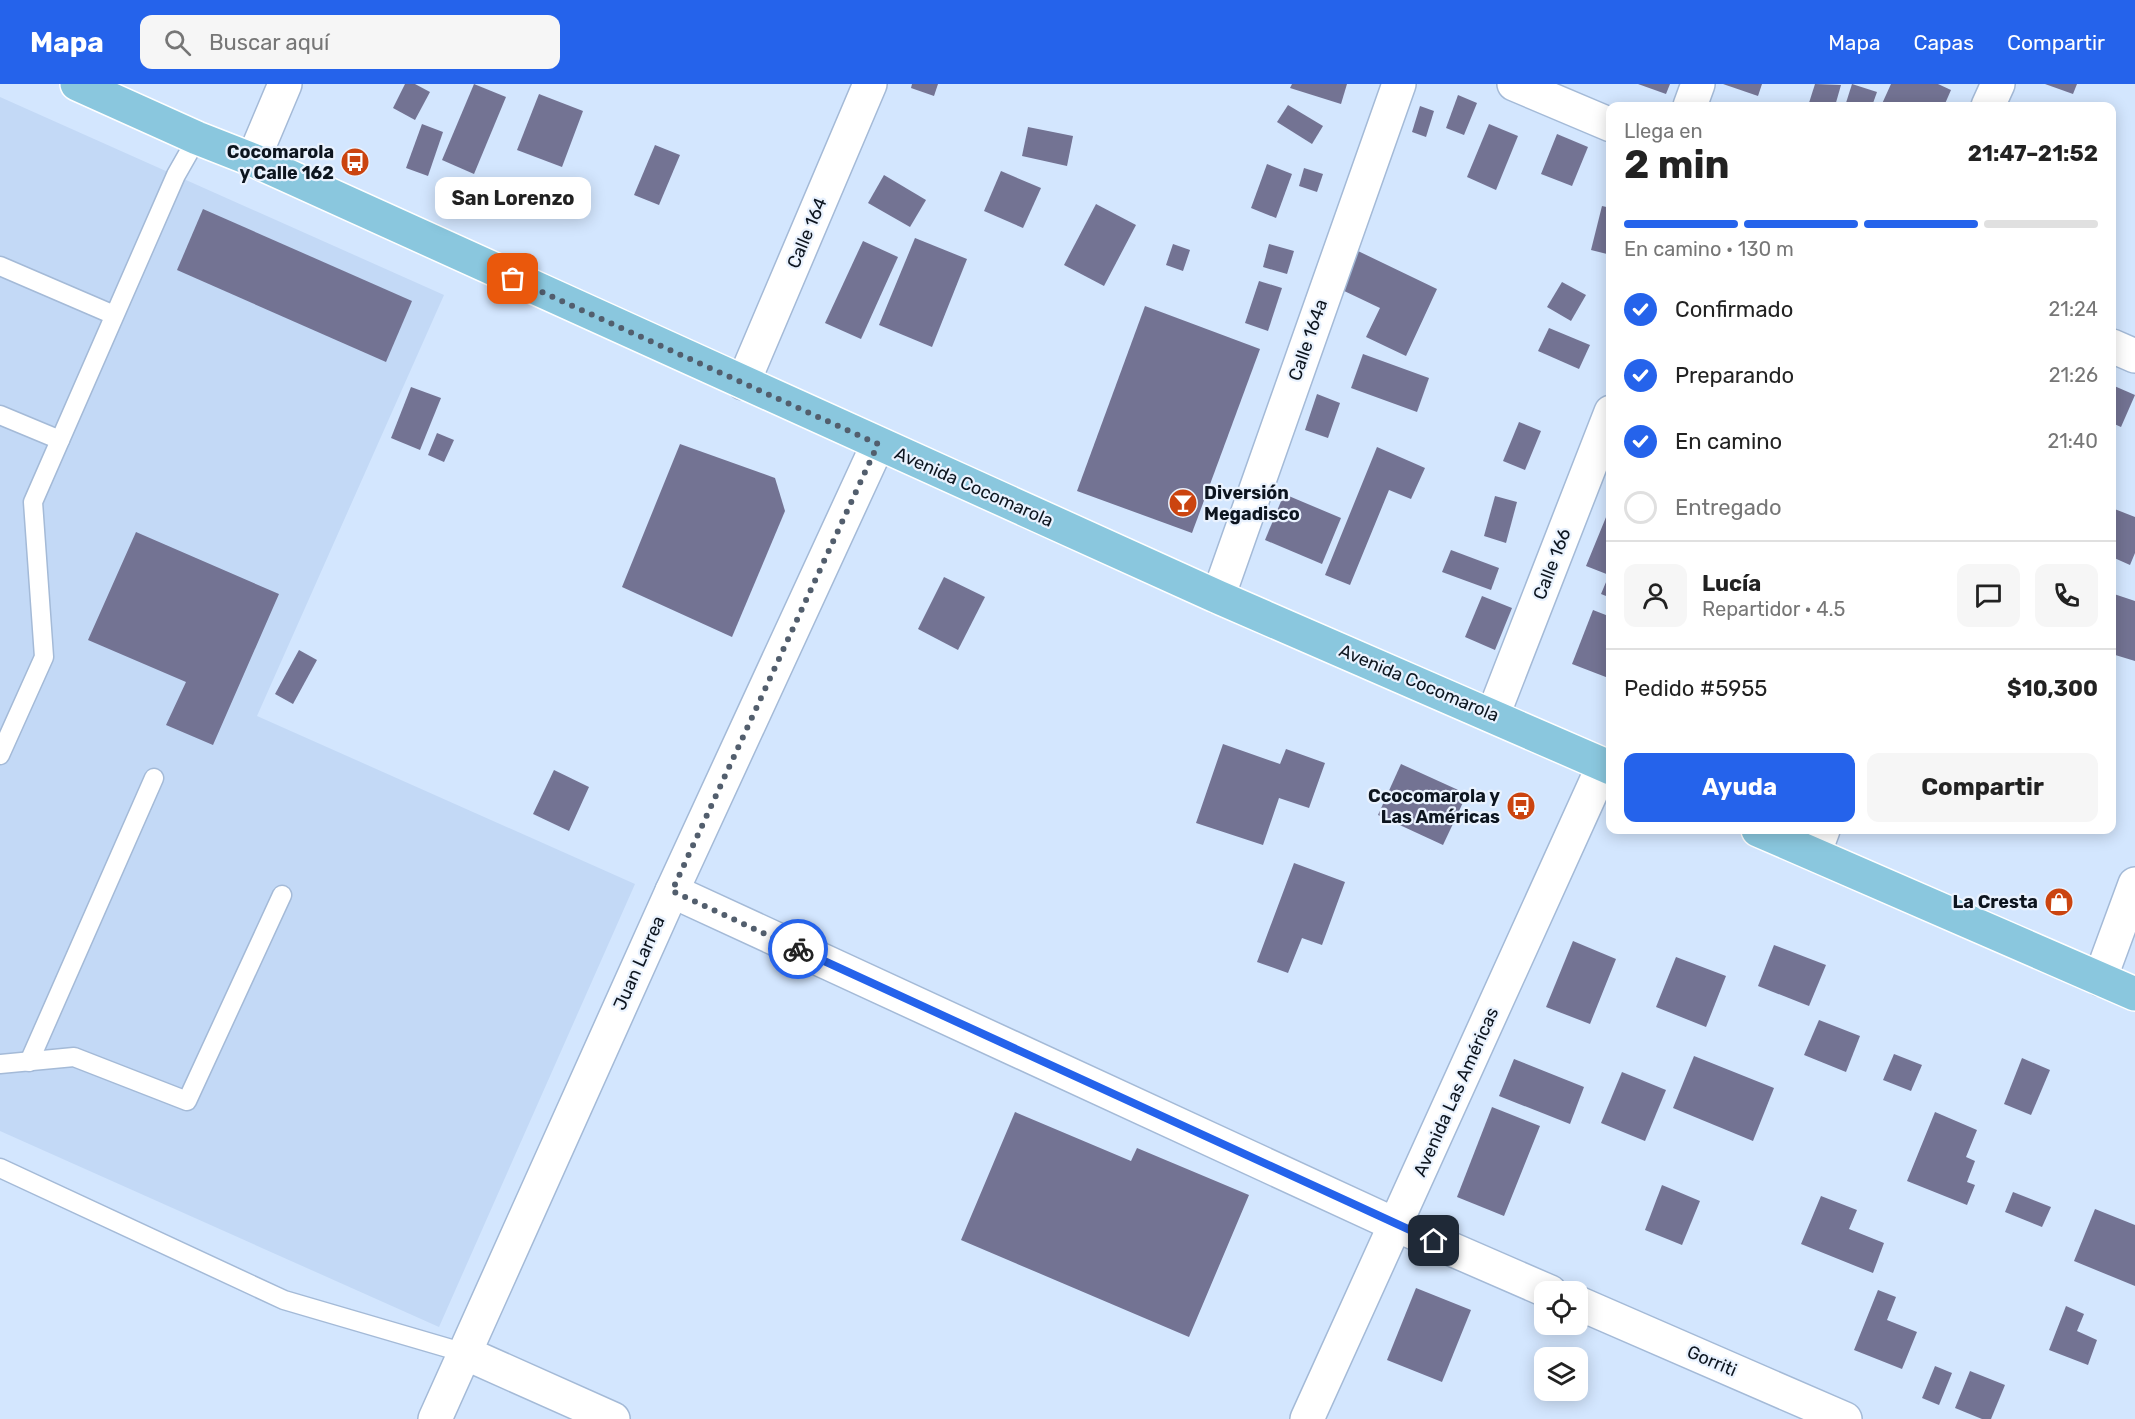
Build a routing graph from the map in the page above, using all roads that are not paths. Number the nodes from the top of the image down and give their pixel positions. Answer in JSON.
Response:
{"nodes":[{"id":1,"x":77,"y":84,"type":"edge"},
{"id":2,"x":285,"y":84,"type":"edge"},
{"id":3,"x":870,"y":84,"type":"edge"},
{"id":4,"x":1398,"y":84,"type":"edge"},
{"id":5,"x":1514,"y":84,"type":"edge"},
{"id":6,"x":1698,"y":84,"type":"edge"},
{"id":7,"x":1998,"y":84,"type":"edge"},
{"id":8,"x":1691,"y":102,"type":"edge"},
{"id":9,"x":1990,"y":102,"type":"edge"},
{"id":10,"x":1606,"y":123,"type":"edge"},
{"id":11,"x":197,"y":138,"type":"junction"},
{"id":12,"x":253,"y":160,"type":"junction"},
{"id":13,"x":0,"y":266,"type":"edge"},
{"id":14,"x":114,"y":315,"type":"junction"},
{"id":15,"x":2116,"y":348,"type":"edge"},
{"id":16,"x":2135,"y":356,"type":"edge"},
{"id":17,"x":743,"y":383,"type":"junction"},
{"id":18,"x":0,"y":415,"type":"edge"},
{"id":19,"x":1606,"y":425,"type":"edge"},
{"id":20,"x":60,"y":440,"type":"junction"},
{"id":21,"x":878,"y":444,"type":"junction"},
{"id":22,"x":1218,"y":597,"type":"junction"},
{"id":23,"x":1493,"y":715,"type":"junction"},
{"id":24,"x":0,"y":754,"type":"edge"},
{"id":25,"x":1606,"y":766,"type":"edge"},
{"id":26,"x":1606,"y":768,"type":"edge"},
{"id":27,"x":154,"y":778,"type":"dead end"},
{"id":28,"x":1778,"y":834,"type":"edge"},
{"id":29,"x":1818,"y":842,"type":"edge"},
{"id":30,"x":2135,"y":884,"type":"edge"},
{"id":31,"x":672,"y":891,"type":"junction"},
{"id":32,"x":282,"y":895,"type":"dead end"},
{"id":33,"x":2100,"y":979,"type":"junction"},
{"id":34,"x":2135,"y":994,"type":"edge"},
{"id":35,"x":29,"y":1062,"type":"junction"},
{"id":36,"x":0,"y":1064,"type":"edge"},
{"id":37,"x":0,"y":1168,"type":"edge"},
{"id":38,"x":1396,"y":1224,"type":"junction"},
{"id":39,"x":1534,"y":1285,"type":"edge"},
{"id":40,"x":1588,"y":1307,"type":"edge"},
{"id":41,"x":465,"y":1353,"type":"junction"},
{"id":42,"x":435,"y":1419,"type":"edge"},
{"id":43,"x":613,"y":1419,"type":"edge"},
{"id":44,"x":1307,"y":1419,"type":"edge"},
{"id":45,"x":1845,"y":1419,"type":"edge"}],
"edges":[{"from":1,"to":11,"type":"main road","name":"Avenida Cocomarola"},
{"from":2,"to":12,"type":"street"},
{"from":3,"to":17,"type":"street","name":"Calle 164"},
{"from":4,"to":22,"type":"street","name":"Calle 164a"},
{"from":5,"to":10,"type":"street"},
{"from":6,"to":8,"type":"street"},
{"from":7,"to":9,"type":"street"},
{"from":11,"to":12,"type":"main road","name":"Avenida Cocomarola"},
{"from":11,"to":14,"type":"lane"},
{"from":12,"to":17,"type":"main road","name":"Avenida Cocomarola"},
{"from":13,"to":14,"type":"lane"},
{"from":14,"to":20,"type":"lane"},
{"from":15,"to":16,"type":"street"},
{"from":17,"to":21,"type":"main road","name":"Avenida Cocomarola"},
{"from":18,"to":20,"type":"lane"},
{"from":19,"to":23,"type":"street","name":"Calle 166"},
{"from":20,"to":24,"type":"lane"},
{"from":21,"to":22,"type":"main road","name":"Avenida Cocomarola"},
{"from":21,"to":31,"type":"street","name":"Juan Larrea"},
{"from":22,"to":23,"type":"main road","name":"Avenida Cocomarola"},
{"from":23,"to":25,"type":"main road","name":"Avenida Cocomarola"},
{"from":26,"to":38,"type":"street","name":"Avenida Las Américas"},
{"from":27,"to":35,"type":"lane"},
{"from":28,"to":29,"type":"main road"},
{"from":29,"to":33,"type":"main road"},
{"from":30,"to":33,"type":"street"},
{"from":31,"to":38,"type":"street"},
{"from":31,"to":41,"type":"street","name":"Juan Larrea"},
{"from":32,"to":35,"type":"lane"},
{"from":33,"to":34,"type":"main road"},
{"from":35,"to":36,"type":"lane"},
{"from":37,"to":41,"type":"lane"},
{"from":38,"to":39,"type":"street"},
{"from":38,"to":44,"type":"street","name":"Avenida Las Américas"},
{"from":40,"to":45,"type":"street","name":"Gorriti"},
{"from":41,"to":42,"type":"street","name":"Juan Larrea"},
{"from":41,"to":43,"type":"street"}]}
